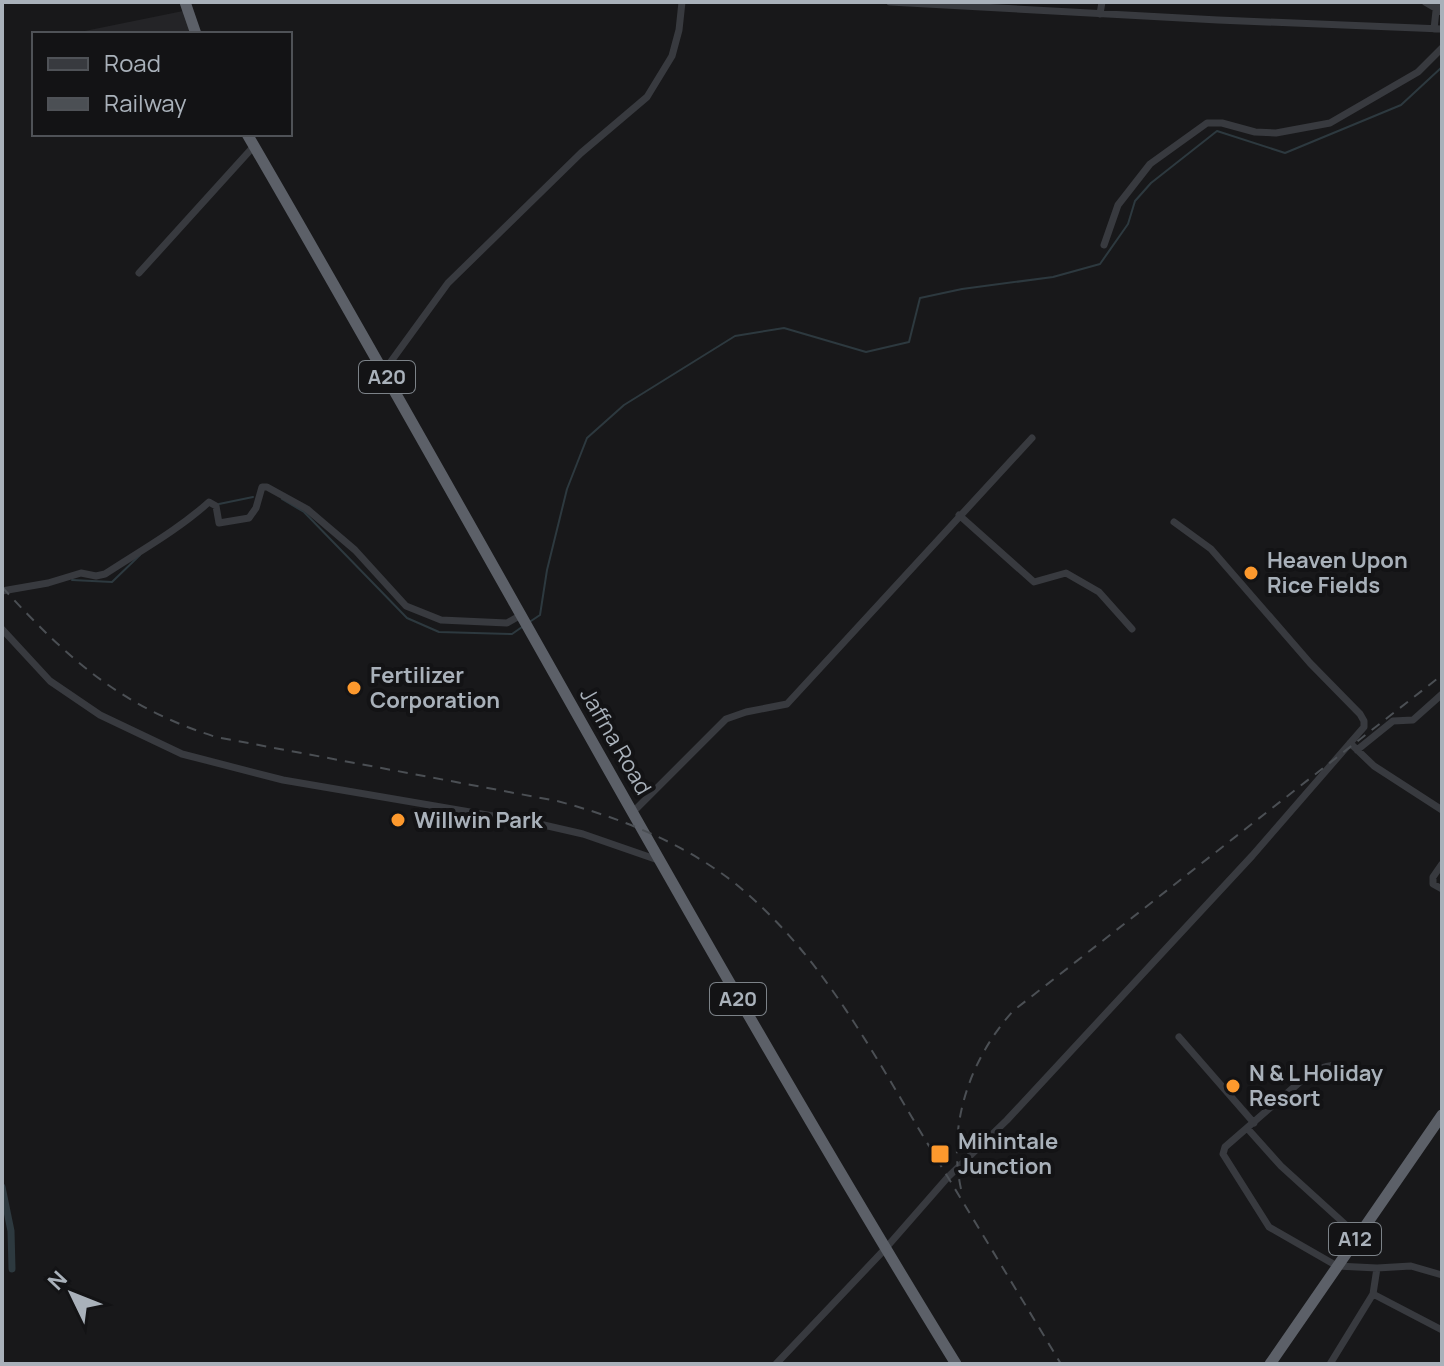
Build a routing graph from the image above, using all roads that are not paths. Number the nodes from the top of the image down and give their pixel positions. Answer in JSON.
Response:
{"nodes":[{"id":1,"x":185,"y":2,"type":"edge"},
{"id":2,"x":682,"y":2,"type":"edge"},
{"id":3,"x":890,"y":2,"type":"edge"},
{"id":4,"x":1102,"y":2,"type":"edge"},
{"id":5,"x":1425,"y":2,"type":"edge"},
{"id":6,"x":936,"y":4,"type":"edge"},
{"id":7,"x":1438,"y":7,"type":"edge"},
{"id":8,"x":1100,"y":14,"type":"junction"},
{"id":9,"x":1438,"y":29,"type":"edge"},
{"id":10,"x":195,"y":32,"type":"edge"},
{"id":11,"x":1442,"y":48,"type":"edge"},
{"id":12,"x":248,"y":136,"type":"edge"},
{"id":13,"x":254,"y":146,"type":"junction"},
{"id":14,"x":1104,"y":245,"type":"dead end"},
{"id":15,"x":139,"y":273,"type":"dead end"},
{"id":16,"x":384,"y":371,"type":"junction"},
{"id":17,"x":1032,"y":438,"type":"dead end"},
{"id":18,"x":959,"y":515,"type":"junction"},
{"id":19,"x":1174,"y":522,"type":"dead end"},
{"id":20,"x":2,"y":591,"type":"edge"},
{"id":21,"x":525,"y":621,"type":"junction"},
{"id":22,"x":2,"y":629,"type":"edge"},
{"id":23,"x":1132,"y":629,"type":"dead end"},
{"id":24,"x":1442,"y":694,"type":"edge"},
{"id":25,"x":1350,"y":743,"type":"junction"},
{"id":26,"x":1357,"y":750,"type":"junction"},
{"id":27,"x":1442,"y":810,"type":"edge"},
{"id":28,"x":633,"y":812,"type":"junction"},
{"id":29,"x":660,"y":861,"type":"junction"},
{"id":30,"x":1442,"y":864,"type":"edge"},
{"id":31,"x":1442,"y":889,"type":"edge"},
{"id":32,"x":1179,"y":1037,"type":"dead end"},
{"id":33,"x":1355,"y":1073,"type":"dead end"},
{"id":34,"x":1442,"y":1115,"type":"edge"},
{"id":35,"x":1250,"y":1126,"type":"junction"},
{"id":36,"x":1358,"y":1236,"type":"junction"},
{"id":37,"x":885,"y":1249,"type":"junction"},
{"id":38,"x":1337,"y":1266,"type":"junction"},
{"id":39,"x":1377,"y":1268,"type":"junction"},
{"id":40,"x":1442,"y":1275,"type":"edge"},
{"id":41,"x":1373,"y":1294,"type":"junction"},
{"id":42,"x":1442,"y":1330,"type":"edge"},
{"id":43,"x":776,"y":1364,"type":"edge"},
{"id":44,"x":956,"y":1364,"type":"edge"},
{"id":45,"x":1270,"y":1364,"type":"edge"},
{"id":46,"x":1330,"y":1364,"type":"edge"}],
"edges":[{"from":1,"to":10,"type":"highway"},
{"from":2,"to":16,"type":"street"},
{"from":3,"to":6,"type":"street"},
{"from":4,"to":8,"type":"street"},
{"from":5,"to":7,"type":"street"},
{"from":6,"to":8,"type":"street"},
{"from":7,"to":9,"type":"street"},
{"from":8,"to":9,"type":"street"},
{"from":11,"to":14,"type":"street"},
{"from":12,"to":13,"type":"highway","name":"Jaffna Road","number":"A20"},
{"from":13,"to":15,"type":"street"},
{"from":13,"to":16,"type":"highway","name":"Jaffna Road","number":"A20"},
{"from":16,"to":21,"type":"highway","name":"Jaffna Road","number":"A20"},
{"from":17,"to":18,"type":"street"},
{"from":18,"to":23,"type":"street"},
{"from":18,"to":28,"type":"street"},
{"from":19,"to":25,"type":"street"},
{"from":20,"to":21,"type":"street"},
{"from":21,"to":28,"type":"highway","name":"Jaffna Road","number":"A20"},
{"from":22,"to":29,"type":"street"},
{"from":24,"to":26,"type":"street"},
{"from":25,"to":26,"type":"street"},
{"from":25,"to":37,"type":"street"},
{"from":26,"to":27,"type":"street"},
{"from":28,"to":29,"type":"highway","name":"Jaffna Road","number":"A20"},
{"from":29,"to":37,"type":"highway","name":"Jaffna Road","number":"A20"},
{"from":30,"to":31,"type":"street"},
{"from":32,"to":35,"type":"street"},
{"from":33,"to":35,"type":"street"},
{"from":34,"to":36,"type":"highway","number":"A12"},
{"from":35,"to":36,"type":"street"},
{"from":35,"to":38,"type":"street"},
{"from":36,"to":38,"type":"highway","number":"A12"},
{"from":37,"to":43,"type":"street"},
{"from":37,"to":44,"type":"highway","name":"Jaffna Road","number":"A20"},
{"from":38,"to":39,"type":"street"},
{"from":38,"to":45,"type":"highway","number":"A12"},
{"from":39,"to":40,"type":"street"},
{"from":39,"to":41,"type":"street"},
{"from":41,"to":42,"type":"street"},
{"from":41,"to":46,"type":"street"}]}
